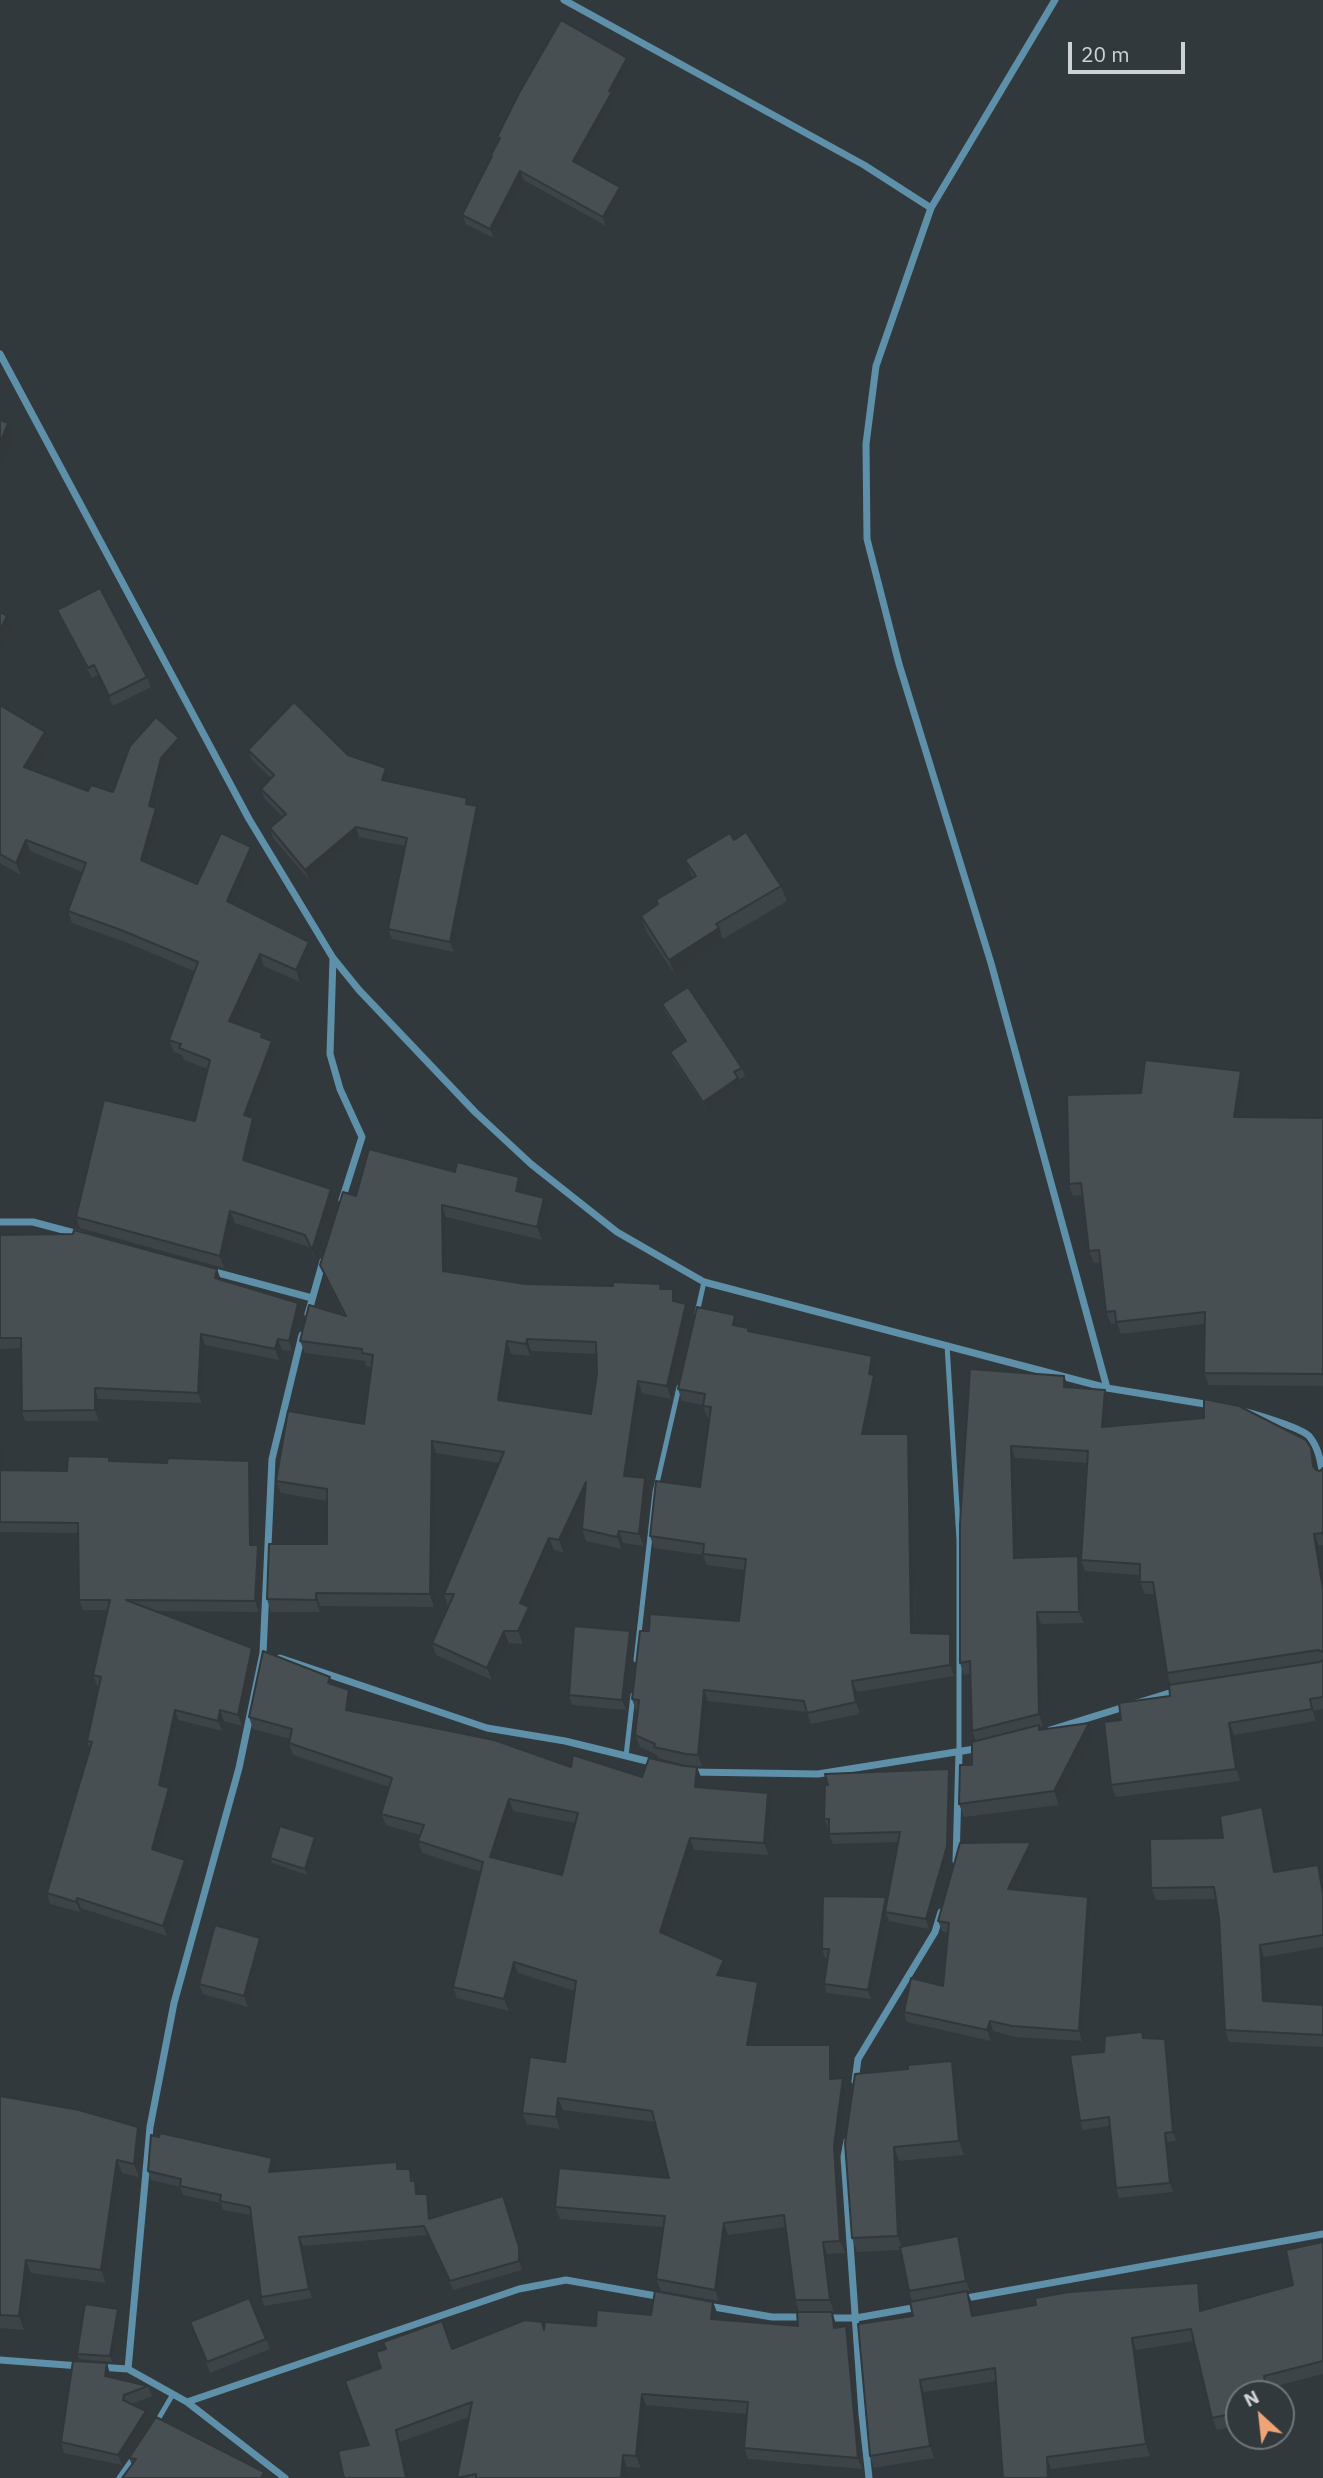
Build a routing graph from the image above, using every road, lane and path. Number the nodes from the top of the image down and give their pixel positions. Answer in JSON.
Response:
{"nodes":[{"id":1,"x":564,"y":0,"type":"edge"},
{"id":2,"x":1055,"y":0,"type":"edge"},
{"id":3,"x":931,"y":208,"type":"junction"},
{"id":4,"x":0,"y":354,"type":"edge"},
{"id":5,"x":333,"y":958,"type":"junction"},
{"id":6,"x":339,"y":1212,"type":"edge"},
{"id":7,"x":0,"y":1222,"type":"edge"},
{"id":8,"x":86,"y":1236,"type":"edge"},
{"id":9,"x":327,"y":1249,"type":"edge"},
{"id":10,"x":206,"y":1269,"type":"edge"},
{"id":11,"x":704,"y":1282,"type":"junction"},
{"id":12,"x":312,"y":1298,"type":"junction"},
{"id":13,"x":695,"y":1321,"type":"edge"},
{"id":14,"x":947,"y":1345,"type":"junction"},
{"id":15,"x":682,"y":1374,"type":"edge"},
{"id":16,"x":1107,"y":1388,"type":"junction"},
{"id":17,"x":1215,"y":1406,"type":"edge"},
{"id":18,"x":1241,"y":1411,"type":"edge"},
{"id":19,"x":1323,"y":1478,"type":"edge"},
{"id":20,"x":263,"y":1653,"type":"junction"},
{"id":21,"x":635,"y":1673,"type":"edge"},
{"id":22,"x":634,"y":1687,"type":"edge"},
{"id":23,"x":1185,"y":1689,"type":"edge"},
{"id":24,"x":1043,"y":1732,"type":"edge"},
{"id":25,"x":994,"y":1745,"type":"edge"},
{"id":26,"x":959,"y":1753,"type":"junction"},
{"id":27,"x":626,"y":1756,"type":"junction"},
{"id":28,"x":664,"y":1766,"type":"edge"},
{"id":29,"x":676,"y":1769,"type":"edge"},
{"id":30,"x":953,"y":1869,"type":"edge"},
{"id":31,"x":942,"y":1907,"type":"edge"},
{"id":32,"x":853,"y":2096,"type":"edge"},
{"id":33,"x":848,"y":2133,"type":"edge"},
{"id":34,"x":1323,"y":2234,"type":"edge"},
{"id":35,"x":676,"y":2300,"type":"edge"},
{"id":36,"x":952,"y":2301,"type":"edge"},
{"id":37,"x":703,"y":2305,"type":"edge"},
{"id":38,"x":924,"y":2306,"type":"edge"},
{"id":39,"x":856,"y":2318,"type":"junction"},
{"id":40,"x":0,"y":2360,"type":"edge"},
{"id":41,"x":128,"y":2369,"type":"junction"},
{"id":42,"x":173,"y":2394,"type":"junction"},
{"id":43,"x":187,"y":2402,"type":"junction"},
{"id":44,"x":154,"y":2426,"type":"edge"},
{"id":45,"x":141,"y":2447,"type":"edge"},
{"id":46,"x":119,"y":2478,"type":"edge"},
{"id":47,"x":285,"y":2478,"type":"edge"},
{"id":48,"x":870,"y":2478,"type":"edge"}],
"edges":[{"from":1,"to":3,"type":"street"},
{"from":2,"to":3,"type":"street"},
{"from":3,"to":16,"type":"street"},
{"from":4,"to":5,"type":"street"},
{"from":5,"to":6,"type":"street"},
{"from":5,"to":11,"type":"street"},
{"from":7,"to":8,"type":"street"},
{"from":9,"to":12,"type":"street"},
{"from":10,"to":12,"type":"street"},
{"from":11,"to":13,"type":"lane"},
{"from":11,"to":14,"type":"street"},
{"from":12,"to":20,"type":"street"},
{"from":14,"to":16,"type":"street"},
{"from":14,"to":26,"type":"lane"},
{"from":15,"to":21,"type":"lane"},
{"from":16,"to":17,"type":"street"},
{"from":18,"to":19,"type":"street"},
{"from":20,"to":27,"type":"street"},
{"from":20,"to":41,"type":"street"},
{"from":22,"to":27,"type":"lane"},
{"from":23,"to":24,"type":"street"},
{"from":25,"to":26,"type":"street"},
{"from":26,"to":29,"type":"street"},
{"from":26,"to":30,"type":"street"},
{"from":27,"to":28,"type":"street"},
{"from":31,"to":32,"type":"street"},
{"from":33,"to":39,"type":"street"},
{"from":34,"to":36,"type":"street"},
{"from":35,"to":43,"type":"street"},
{"from":37,"to":39,"type":"street"},
{"from":38,"to":39,"type":"street"},
{"from":39,"to":48,"type":"street"},
{"from":40,"to":41,"type":"street"},
{"from":41,"to":42,"type":"street"},
{"from":42,"to":43,"type":"street"},
{"from":42,"to":44,"type":"lane"},
{"from":43,"to":47,"type":"street"},
{"from":45,"to":46,"type":"lane"}]}
